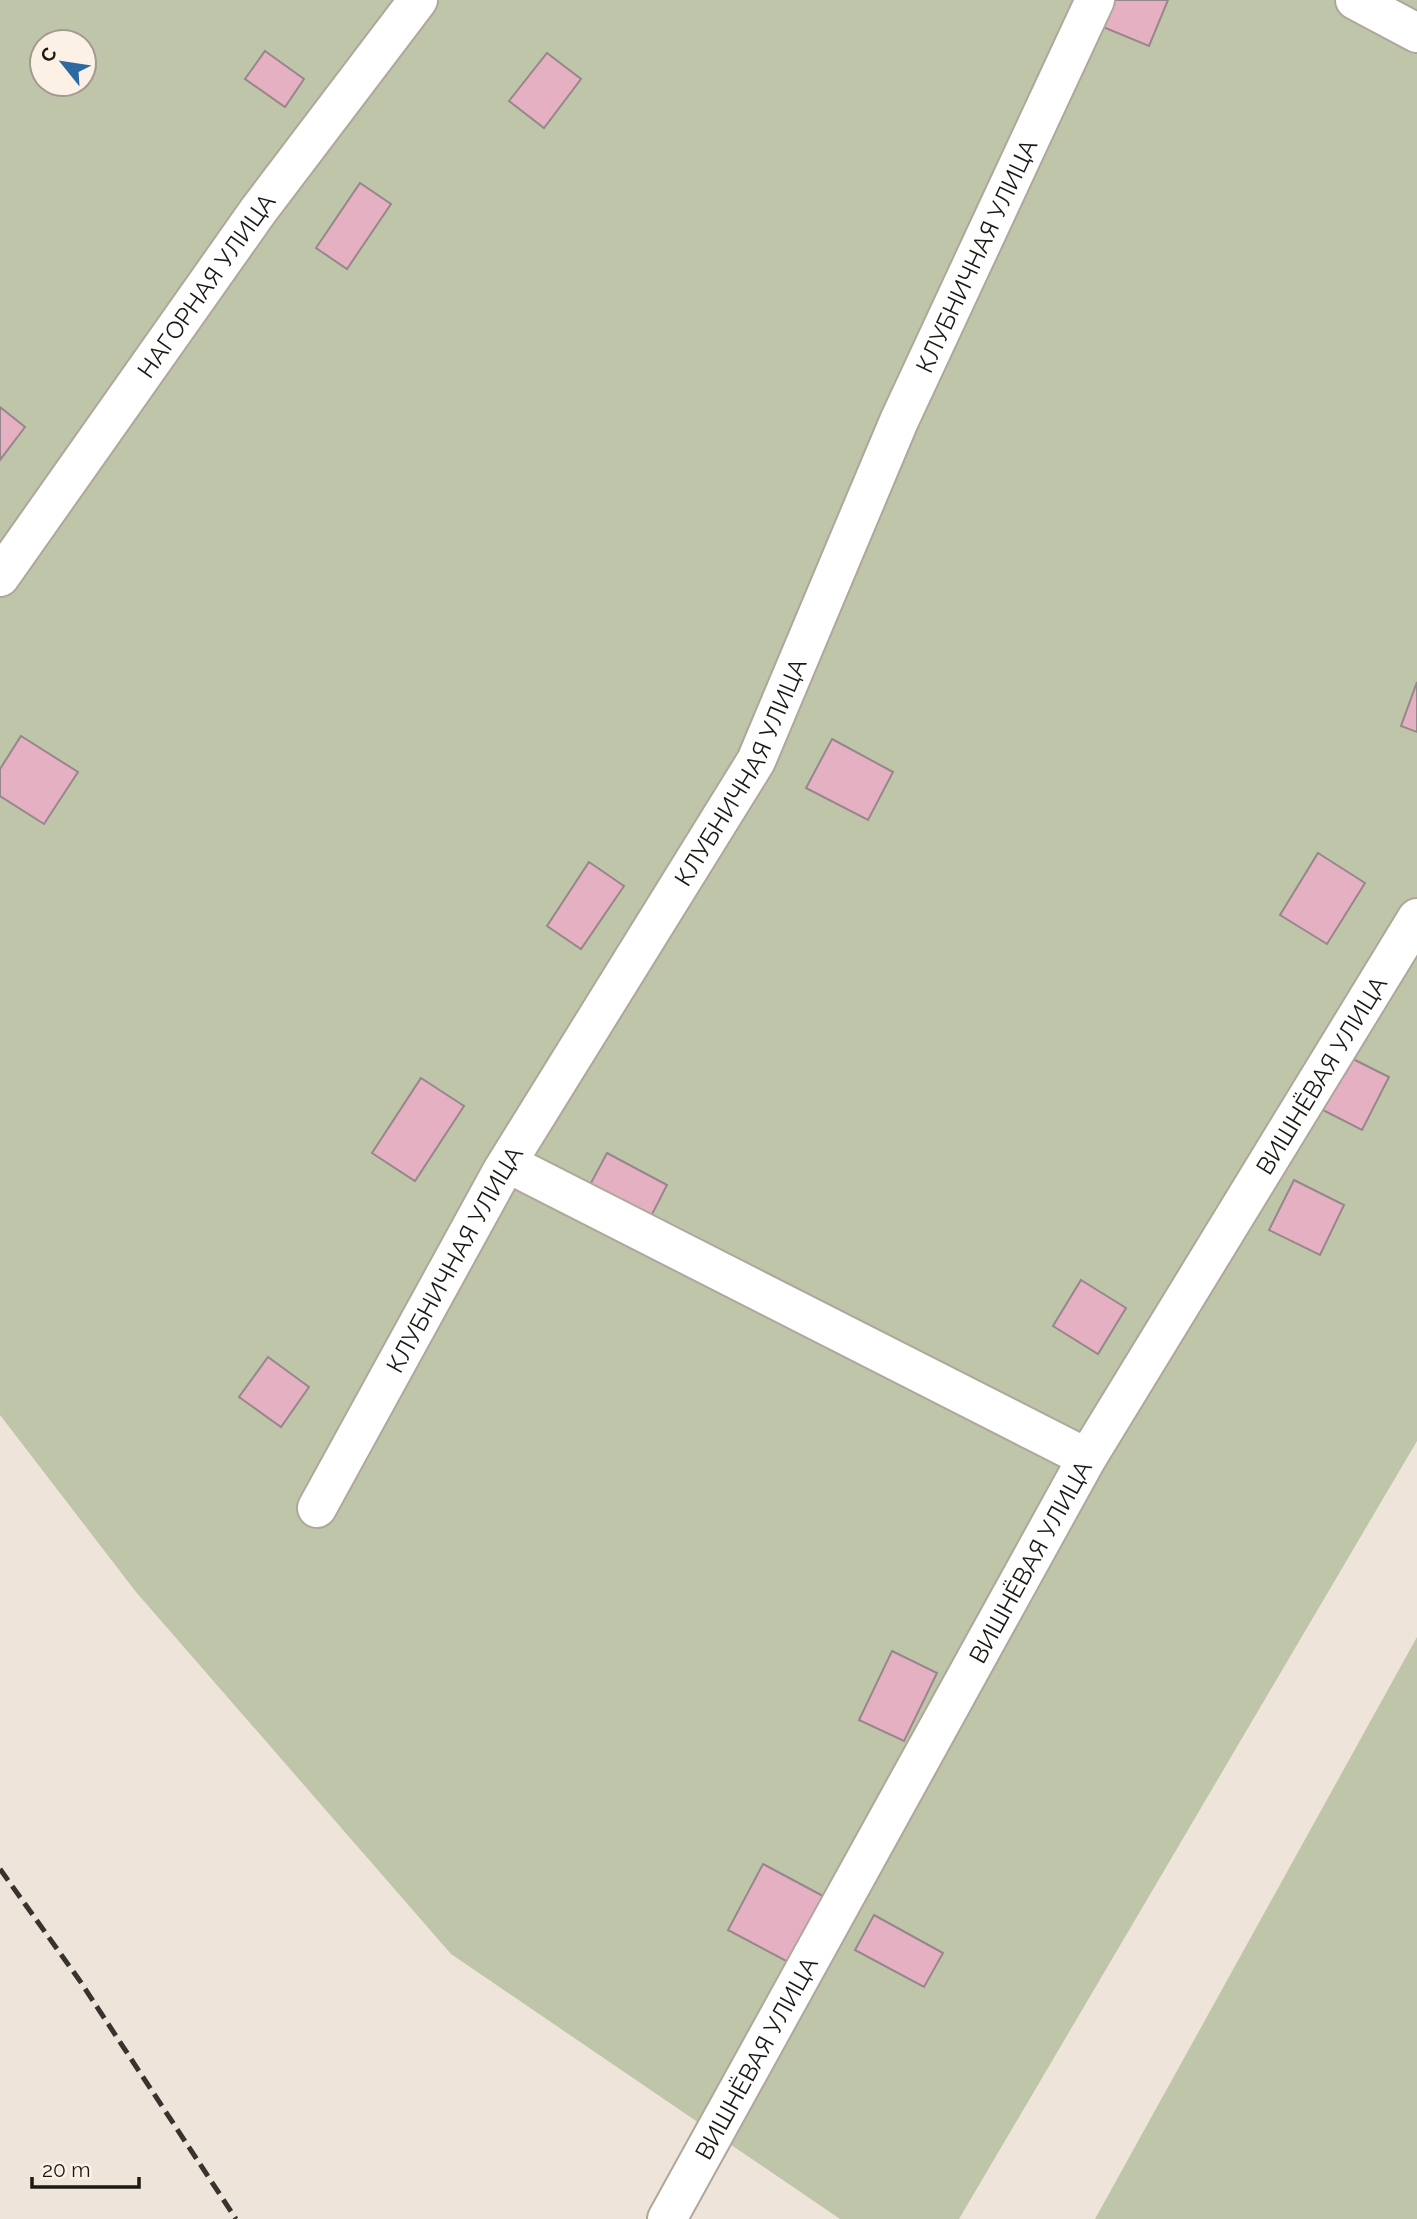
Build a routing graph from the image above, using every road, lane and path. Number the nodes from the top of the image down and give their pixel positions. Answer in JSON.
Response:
{"nodes":[{"id":1,"x":418,"y":0,"type":"edge"},
{"id":2,"x":1095,"y":0,"type":"edge"},
{"id":3,"x":1354,"y":0,"type":"edge"},
{"id":4,"x":1417,"y":33,"type":"edge"},
{"id":5,"x":0,"y":577,"type":"edge"},
{"id":6,"x":1417,"y":918,"type":"edge"},
{"id":7,"x":507,"y":1163,"type":"junction"},
{"id":8,"x":1087,"y":1458,"type":"junction"},
{"id":9,"x":317,"y":1508,"type":"dead end"},
{"id":10,"x":667,"y":2219,"type":"edge"}],
"edges":[{"from":1,"to":5,"type":"street","name":"НАГОРНАЯ УЛИЦА"},
{"from":2,"to":7,"type":"street","name":"КЛУБНИЧНАЯ УЛИЦА"},
{"from":3,"to":4,"type":"street"},
{"from":6,"to":8,"type":"street","name":"ВИШНЁВАЯ УЛИЦА"},
{"from":7,"to":8,"type":"street"},
{"from":7,"to":9,"type":"street","name":"КЛУБНИЧНАЯ УЛИЦА"},
{"from":8,"to":10,"type":"street","name":"ВИШНЁВАЯ УЛИЦА"}]}
